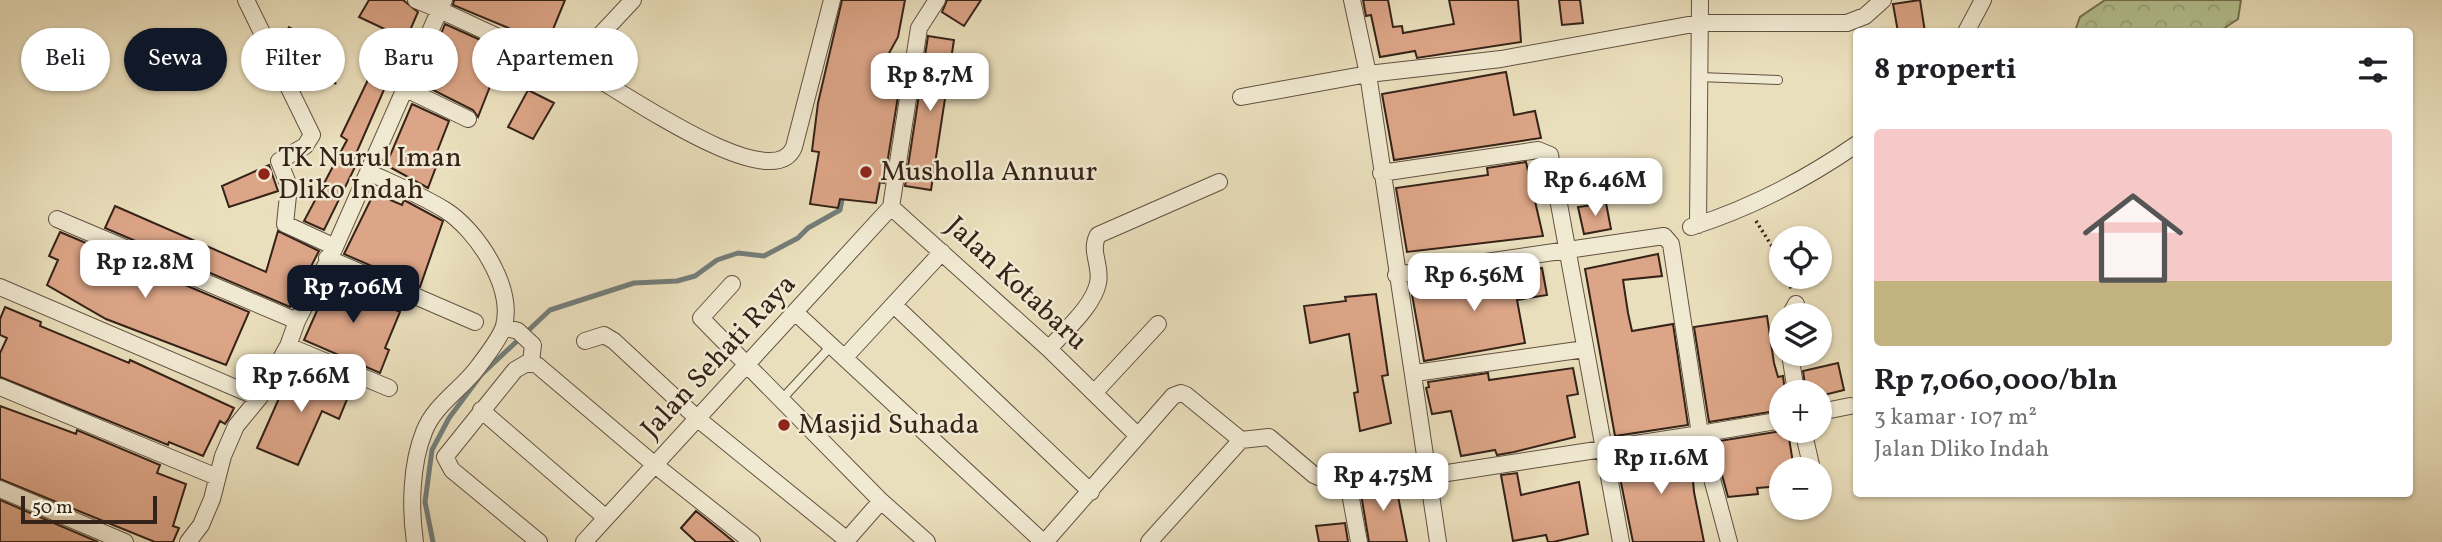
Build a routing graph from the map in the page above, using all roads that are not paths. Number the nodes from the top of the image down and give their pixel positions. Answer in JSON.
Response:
{"nodes":[{"id":1,"x":246,"y":0,"type":"edge"},
{"id":2,"x":416,"y":0,"type":"edge"},
{"id":3,"x":633,"y":0,"type":"edge"},
{"id":4,"x":937,"y":0,"type":"edge"},
{"id":5,"x":1352,"y":0,"type":"edge"},
{"id":6,"x":1700,"y":0,"type":"edge"},
{"id":7,"x":1883,"y":0,"type":"edge"},
{"id":8,"x":1983,"y":0,"type":"edge"},
{"id":9,"x":830,"y":1,"type":"edge"},
{"id":10,"x":442,"y":5,"type":"edge"},
{"id":11,"x":1699,"y":23,"type":"junction"},
{"id":12,"x":432,"y":28,"type":"edge"},
{"id":13,"x":484,"y":28,"type":"edge"},
{"id":14,"x":607,"y":28,"type":"edge"},
{"id":15,"x":1968,"y":28,"type":"edge"},
{"id":16,"x":1368,"y":74,"type":"junction"},
{"id":17,"x":1699,"y":76,"type":"junction"},
{"id":18,"x":1778,"y":80,"type":"dead end"},
{"id":19,"x":405,"y":91,"type":"edge"},
{"id":20,"x":410,"y":91,"type":"edge"},
{"id":21,"x":619,"y":91,"type":"edge"},
{"id":22,"x":1241,"y":97,"type":"dead end"},
{"id":23,"x":468,"y":119,"type":"dead end"},
{"id":24,"x":1853,"y":147,"type":"edge"},
{"id":25,"x":368,"y":172,"type":"junction"},
{"id":26,"x":1381,"y":173,"type":"junction"},
{"id":27,"x":1219,"y":182,"type":"dead end"},
{"id":28,"x":891,"y":207,"type":"junction"},
{"id":29,"x":57,"y":219,"type":"dead end"},
{"id":30,"x":1682,"y":230,"type":"junction"},
{"id":31,"x":1566,"y":249,"type":"junction"},
{"id":32,"x":331,"y":252,"type":"junction"},
{"id":33,"x":942,"y":252,"type":"junction"},
{"id":34,"x":1396,"y":275,"type":"junction"},
{"id":35,"x":732,"y":284,"type":"dead end"},
{"id":36,"x":0,"y":287,"type":"edge"},
{"id":37,"x":894,"y":305,"type":"junction"},
{"id":38,"x":796,"y":313,"type":"junction"},
{"id":39,"x":297,"y":321,"type":"junction"},
{"id":40,"x":475,"y":322,"type":"dead end"},
{"id":41,"x":1158,"y":324,"type":"dead end"},
{"id":42,"x":511,"y":329,"type":"junction"},
{"id":43,"x":585,"y":341,"type":"dead end"},
{"id":44,"x":833,"y":344,"type":"junction"},
{"id":45,"x":288,"y":346,"type":"junction"},
{"id":46,"x":1049,"y":349,"type":"junction"},
{"id":47,"x":1585,"y":349,"type":"junction"},
{"id":48,"x":846,"y":356,"type":"junction"},
{"id":49,"x":531,"y":362,"type":"junction"},
{"id":50,"x":748,"y":365,"type":"junction"},
{"id":51,"x":1415,"y":373,"type":"junction"},
{"id":52,"x":0,"y":387,"type":"edge"},
{"id":53,"x":389,"y":388,"type":"dead end"},
{"id":54,"x":1094,"y":393,"type":"junction"},
{"id":55,"x":259,"y":398,"type":"junction"},
{"id":56,"x":782,"y":400,"type":"junction"},
{"id":57,"x":1850,"y":406,"type":"dead end"},
{"id":58,"x":481,"y":410,"type":"junction"},
{"id":59,"x":1832,"y":410,"type":"edge"},
{"id":60,"x":698,"y":419,"type":"junction"},
{"id":61,"x":1769,"y":422,"type":"edge"},
{"id":62,"x":1700,"y":434,"type":"junction"},
{"id":63,"x":1137,"y":435,"type":"junction"},
{"id":64,"x":1241,"y":440,"type":"junction"},
{"id":65,"x":1604,"y":447,"type":"junction"},
{"id":66,"x":655,"y":466,"type":"junction"},
{"id":67,"x":1427,"y":469,"type":"junction"},
{"id":68,"x":217,"y":477,"type":"junction"},
{"id":69,"x":1347,"y":477,"type":"junction"},
{"id":70,"x":0,"y":489,"type":"edge"},
{"id":71,"x":1091,"y":492,"type":"junction"},
{"id":72,"x":881,"y":500,"type":"junction"},
{"id":73,"x":606,"y":518,"type":"junction"},
{"id":74,"x":846,"y":541,"type":"edge"},
{"id":75,"x":125,"y":542,"type":"edge"},
{"id":76,"x":188,"y":542,"type":"edge"},
{"id":77,"x":415,"y":542,"type":"edge"},
{"id":78,"x":539,"y":542,"type":"edge"},
{"id":79,"x":584,"y":542,"type":"edge"},
{"id":80,"x":752,"y":542,"type":"edge"},
{"id":81,"x":927,"y":542,"type":"edge"},
{"id":82,"x":1044,"y":542,"type":"edge"},
{"id":83,"x":1149,"y":542,"type":"edge"},
{"id":84,"x":1359,"y":542,"type":"edge"},
{"id":85,"x":1438,"y":542,"type":"edge"},
{"id":86,"x":1621,"y":542,"type":"edge"},
{"id":87,"x":1729,"y":542,"type":"edge"}],
"edges":[{"from":1,"to":32,"type":"street"},
{"from":2,"to":10,"type":"street"},
{"from":3,"to":14,"type":"street"},
{"from":4,"to":28,"type":"street"},
{"from":5,"to":16,"type":"street"},
{"from":6,"to":11,"type":"street"},
{"from":7,"to":11,"type":"street"},
{"from":8,"to":15,"type":"street"},
{"from":9,"to":21,"type":"street"},
{"from":10,"to":12,"type":"street"},
{"from":10,"to":13,"type":"street"},
{"from":11,"to":16,"type":"street"},
{"from":11,"to":17,"type":"street"},
{"from":16,"to":22,"type":"street"},
{"from":16,"to":26,"type":"street"},
{"from":17,"to":18,"type":"lane"},
{"from":17,"to":30,"type":"street"},
{"from":19,"to":25,"type":"street"},
{"from":20,"to":23,"type":"street"},
{"from":24,"to":30,"type":"street"},
{"from":25,"to":32,"type":"street"},
{"from":25,"to":42,"type":"street"},
{"from":26,"to":31,"type":"street"},
{"from":26,"to":34,"type":"street"},
{"from":27,"to":46,"type":"street"},
{"from":28,"to":33,"type":"street","name":"Jalan Kotabaru"},
{"from":28,"to":38,"type":"street","name":"Jalan Sehati Raya"},
{"from":29,"to":39,"type":"street"},
{"from":30,"to":31,"type":"street"},
{"from":30,"to":62,"type":"street"},
{"from":31,"to":34,"type":"street"},
{"from":31,"to":47,"type":"street"},
{"from":32,"to":39,"type":"street"},
{"from":32,"to":40,"type":"street"},
{"from":33,"to":37,"type":"street"},
{"from":33,"to":46,"type":"street","name":"Jalan Kotabaru"},
{"from":34,"to":51,"type":"street"},
{"from":35,"to":50,"type":"street"},
{"from":36,"to":55,"type":"street"},
{"from":37,"to":48,"type":"street"},
{"from":37,"to":71,"type":"street"},
{"from":38,"to":44,"type":"street"},
{"from":38,"to":50,"type":"street","name":"Jalan Sehati Raya"},
{"from":39,"to":45,"type":"street"},
{"from":41,"to":54,"type":"street"},
{"from":42,"to":49,"type":"street"},
{"from":42,"to":77,"type":"street"},
{"from":43,"to":60,"type":"street"},
{"from":44,"to":48,"type":"street"},
{"from":44,"to":56,"type":"lane"},
{"from":45,"to":53,"type":"street"},
{"from":45,"to":55,"type":"street"},
{"from":46,"to":54,"type":"street","name":"Jalan Kotabaru"},
{"from":47,"to":51,"type":"street"},
{"from":47,"to":65,"type":"street"},
{"from":48,"to":82,"type":"street"},
{"from":49,"to":58,"type":"street"},
{"from":49,"to":66,"type":"street"},
{"from":50,"to":56,"type":"street"},
{"from":50,"to":60,"type":"street","name":"Jalan Sehati Raya"},
{"from":51,"to":67,"type":"street"},
{"from":52,"to":68,"type":"street"},
{"from":54,"to":63,"type":"street","name":"Jalan Kotabaru"},
{"from":55,"to":68,"type":"street"},
{"from":56,"to":72,"type":"street"},
{"from":57,"to":59,"type":"street"},
{"from":58,"to":73,"type":"street"},
{"from":58,"to":78,"type":"street"},
{"from":60,"to":66,"type":"street","name":"Jalan Sehati Raya"},
{"from":60,"to":74,"type":"street"},
{"from":61,"to":62,"type":"street"},
{"from":62,"to":65,"type":"street"},
{"from":62,"to":87,"type":"street"},
{"from":63,"to":64,"type":"street"},
{"from":63,"to":71,"type":"street"},
{"from":64,"to":69,"type":"street"},
{"from":64,"to":83,"type":"street"},
{"from":65,"to":67,"type":"street"},
{"from":65,"to":86,"type":"street"},
{"from":66,"to":73,"type":"street","name":"Jalan Sehati Raya"},
{"from":66,"to":80,"type":"street"},
{"from":67,"to":69,"type":"street"},
{"from":67,"to":85,"type":"street"},
{"from":68,"to":76,"type":"street"},
{"from":69,"to":84,"type":"street"},
{"from":70,"to":75,"type":"street"},
{"from":71,"to":82,"type":"street"},
{"from":72,"to":74,"type":"street"},
{"from":72,"to":81,"type":"street"},
{"from":73,"to":79,"type":"street","name":"Jalan Sehati Raya"}]}
